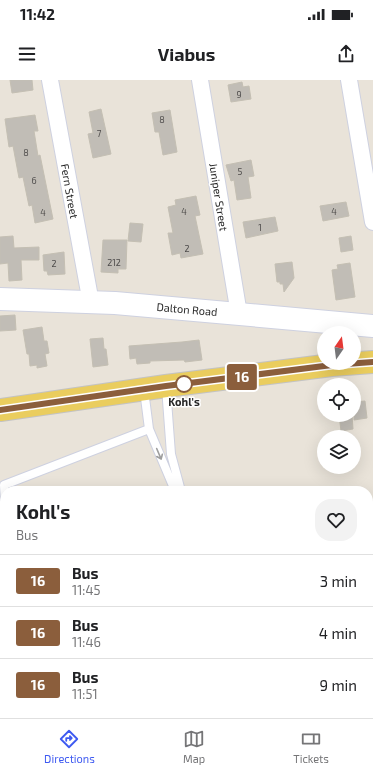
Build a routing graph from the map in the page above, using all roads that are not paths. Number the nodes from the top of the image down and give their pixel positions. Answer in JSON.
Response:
{"nodes":[{"id":1,"x":50,"y":80,"type":"edge"},
{"id":2,"x":200,"y":80,"type":"edge"},
{"id":3,"x":349,"y":80,"type":"edge"},
{"id":4,"x":373,"y":222,"type":"edge"},
{"id":5,"x":0,"y":300,"type":"edge"},
{"id":6,"x":91,"y":303,"type":"junction"},
{"id":7,"x":239,"y":314,"type":"junction"},
{"id":8,"x":373,"y":326,"type":"edge"},
{"id":9,"x":373,"y":362,"type":"edge"},
{"id":10,"x":166,"y":386,"type":"junction"},
{"id":11,"x":144,"y":389,"type":"junction"},
{"id":12,"x":0,"y":410,"type":"edge"},
{"id":13,"x":149,"y":429,"type":"junction"},
{"id":14,"x":4,"y":486,"type":"edge"},
{"id":15,"x":173,"y":486,"type":"edge"},
{"id":16,"x":180,"y":486,"type":"edge"}],
"edges":[{"from":1,"to":6,"type":"street","name":"Fern Street"},
{"from":2,"to":7,"type":"street","name":"Juniper Street"},
{"from":3,"to":4,"type":"street"},
{"from":5,"to":6,"type":"street","name":"Dalton Road"},
{"from":6,"to":7,"type":"street","name":"Dalton Road"},
{"from":7,"to":8,"type":"street","name":"Dalton Road"},
{"from":9,"to":10,"type":"main road"},
{"from":10,"to":11,"type":"main road"},
{"from":10,"to":16,"type":"lane"},
{"from":11,"to":12,"type":"main road"},
{"from":11,"to":13,"type":"lane"},
{"from":13,"to":14,"type":"lane"},
{"from":13,"to":15,"type":"lane","one_way":true}]}
